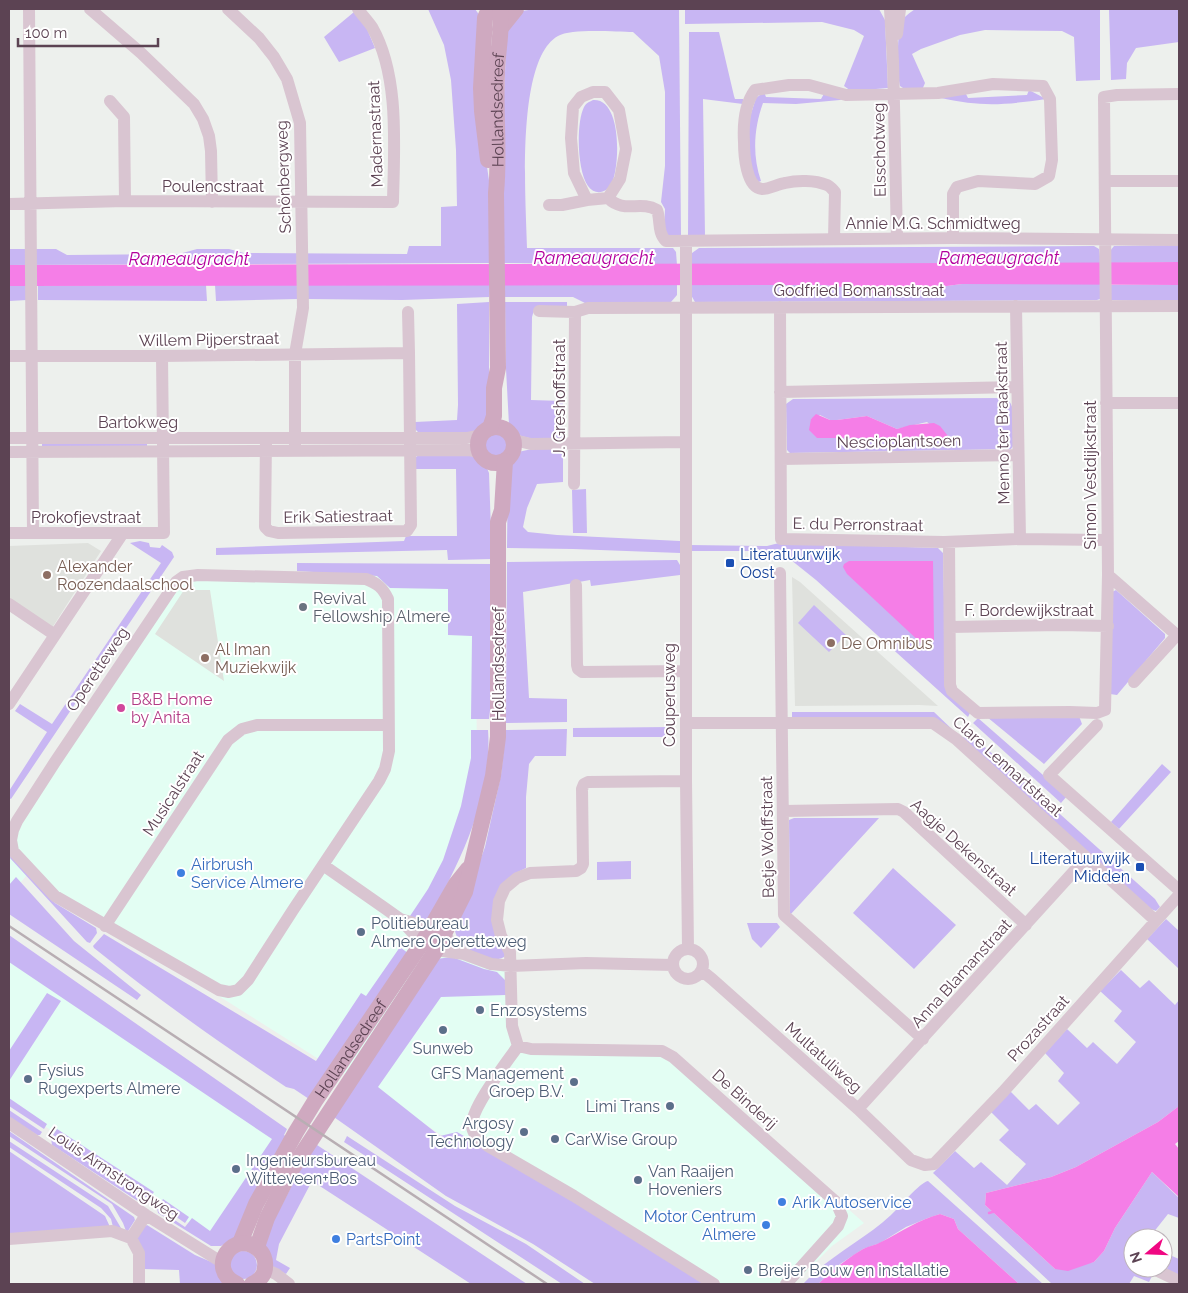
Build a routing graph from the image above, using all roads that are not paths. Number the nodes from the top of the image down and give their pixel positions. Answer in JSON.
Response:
{"nodes":[{"id":1,"x":29,"y":9,"type":"edge"},
{"id":2,"x":90,"y":9,"type":"edge"},
{"id":3,"x":228,"y":9,"type":"edge"},
{"id":4,"x":358,"y":9,"type":"edge"},
{"id":5,"x":500,"y":9,"type":"edge"},
{"id":6,"x":516,"y":9,"type":"edge"},
{"id":7,"x":890,"y":9,"type":"edge"},
{"id":8,"x":900,"y":9,"type":"edge"},
{"id":9,"x":485,"y":12,"type":"edge"},
{"id":10,"x":500,"y":29,"type":"junction"},
{"id":11,"x":893,"y":62,"type":"junction"},
{"id":12,"x":894,"y":93,"type":"junction"},
{"id":13,"x":1179,"y":94,"type":"edge"},
{"id":14,"x":110,"y":101,"type":"dead end"},
{"id":15,"x":1105,"y":181,"type":"junction"},
{"id":16,"x":1179,"y":181,"type":"edge"},
{"id":17,"x":496,"y":193,"type":"junction"},
{"id":18,"x":608,"y":198,"type":"junction"},
{"id":19,"x":587,"y":200,"type":"junction"},
{"id":20,"x":125,"y":201,"type":"junction"},
{"id":21,"x":212,"y":202,"type":"junction"},
{"id":22,"x":300,"y":203,"type":"junction"},
{"id":23,"x":9,"y":204,"type":"edge"},
{"id":24,"x":30,"y":204,"type":"junction"},
{"id":25,"x":549,"y":205,"type":"dead end"},
{"id":26,"x":953,"y":238,"type":"junction"},
{"id":27,"x":834,"y":239,"type":"junction"},
{"id":28,"x":897,"y":239,"type":"junction"},
{"id":29,"x":1105,"y":240,"type":"junction"},
{"id":30,"x":1179,"y":240,"type":"edge"},
{"id":31,"x":686,"y":241,"type":"junction"},
{"id":32,"x":1016,"y":306,"type":"junction"},
{"id":33,"x":1179,"y":306,"type":"edge"},
{"id":34,"x":780,"y":307,"type":"junction"},
{"id":35,"x":1106,"y":307,"type":"junction"},
{"id":36,"x":685,"y":309,"type":"junction"},
{"id":37,"x":539,"y":311,"type":"dead end"},
{"id":38,"x":408,"y":312,"type":"dead end"},
{"id":39,"x":575,"y":312,"type":"junction"},
{"id":40,"x":409,"y":353,"type":"junction"},
{"id":41,"x":294,"y":354,"type":"junction"},
{"id":42,"x":9,"y":356,"type":"edge"},
{"id":43,"x":32,"y":356,"type":"junction"},
{"id":44,"x":162,"y":356,"type":"junction"},
{"id":45,"x":1017,"y":386,"type":"junction"},
{"id":46,"x":780,"y":392,"type":"junction"},
{"id":47,"x":1106,"y":403,"type":"junction"},
{"id":48,"x":1179,"y":403,"type":"edge"},
{"id":49,"x":9,"y":438,"type":"edge"},
{"id":50,"x":32,"y":438,"type":"junction"},
{"id":51,"x":686,"y":442,"type":"junction"},
{"id":52,"x":575,"y":443,"type":"junction"},
{"id":53,"x":163,"y":444,"type":"junction"},
{"id":54,"x":296,"y":444,"type":"junction"},
{"id":55,"x":409,"y":444,"type":"junction"},
{"id":56,"x":266,"y":445,"type":"junction"},
{"id":57,"x":497,"y":445,"type":"junction"},
{"id":58,"x":9,"y":452,"type":"edge"},
{"id":59,"x":32,"y":452,"type":"junction"},
{"id":60,"x":1018,"y":455,"type":"junction"},
{"id":61,"x":781,"y":459,"type":"junction"},
{"id":62,"x":574,"y":484,"type":"dead end"},
{"id":63,"x":9,"y":533,"type":"edge"},
{"id":64,"x":33,"y":533,"type":"junction"},
{"id":65,"x":123,"y":533,"type":"junction"},
{"id":66,"x":1020,"y":539,"type":"junction"},
{"id":67,"x":1106,"y":540,"type":"junction"},
{"id":68,"x":949,"y":542,"type":"junction"},
{"id":69,"x":780,"y":574,"type":"dead end"},
{"id":70,"x":1108,"y":575,"type":"junction"},
{"id":71,"x":576,"y":585,"type":"dead end"},
{"id":72,"x":9,"y":604,"type":"edge"},
{"id":73,"x":1108,"y":626,"type":"junction"},
{"id":74,"x":950,"y":627,"type":"junction"},
{"id":75,"x":55,"y":635,"type":"junction"},
{"id":76,"x":1178,"y":636,"type":"edge"},
{"id":77,"x":686,"y":671,"type":"junction"},
{"id":78,"x":1134,"y":682,"type":"dead end"},
{"id":79,"x":9,"y":704,"type":"edge"},
{"id":80,"x":1105,"y":710,"type":"joint"},
{"id":81,"x":686,"y":723,"type":"junction"},
{"id":82,"x":782,"y":723,"type":"junction"},
{"id":83,"x":388,"y":725,"type":"junction"},
{"id":84,"x":1097,"y":725,"type":"dead end"},
{"id":85,"x":686,"y":780,"type":"junction"},
{"id":86,"x":784,"y":811,"type":"junction"},
{"id":87,"x":1086,"y":858,"type":"junction"},
{"id":88,"x":323,"y":865,"type":"junction"},
{"id":89,"x":1179,"y":890,"type":"edge"},
{"id":90,"x":1179,"y":895,"type":"edge"},
{"id":91,"x":1156,"y":920,"type":"junction"},
{"id":92,"x":1026,"y":925,"type":"junction"},
{"id":93,"x":105,"y":926,"type":"junction"},
{"id":94,"x":433,"y":939,"type":"junction"},
{"id":95,"x":688,"y":949,"type":"junction"},
{"id":96,"x":673,"y":965,"type":"junction"},
{"id":97,"x":511,"y":966,"type":"junction"},
{"id":98,"x":702,"y":971,"type":"junction"},
{"id":99,"x":923,"y":1039,"type":"junction"},
{"id":100,"x":518,"y":1046,"type":"junction"},
{"id":101,"x":858,"y":1109,"type":"junction"},
{"id":102,"x":9,"y":1123,"type":"edge"},
{"id":103,"x":925,"y":1166,"type":"joint"},
{"id":104,"x":146,"y":1215,"type":"junction"},
{"id":105,"x":130,"y":1238,"type":"junction"},
{"id":106,"x":9,"y":1239,"type":"edge"},
{"id":107,"x":257,"y":1248,"type":"junction"},
{"id":108,"x":230,"y":1253,"type":"junction"},
{"id":109,"x":259,"y":1277,"type":"edge"},
{"id":110,"x":233,"y":1283,"type":"edge"},
{"id":111,"x":287,"y":1283,"type":"edge"},
{"id":112,"x":139,"y":1284,"type":"edge"},
{"id":113,"x":714,"y":1284,"type":"edge"},
{"id":114,"x":786,"y":1284,"type":"edge"}],
"edges":[{"from":1,"to":24,"type":"street"},
{"from":2,"to":21,"type":"street"},
{"from":3,"to":22,"type":"street","name":"Schönbergweg"},
{"from":4,"to":22,"type":"street","name":"Madernastraat"},
{"from":5,"to":10,"type":"main road","name":"Hollandsedreef"},
{"from":6,"to":10,"type":"main road"},
{"from":7,"to":11,"type":"street","name":"Elsschotweg"},
{"from":8,"to":11,"type":"street","name":"Elsschotweg"},
{"from":9,"to":17,"type":"main road","name":"Hollandsedreef"},
{"from":10,"to":17,"type":"main road","name":"Hollandsedreef"},
{"from":11,"to":12,"type":"street","name":"Elsschotweg"},
{"from":12,"to":26,"type":"street"},
{"from":12,"to":27,"type":"street"},
{"from":12,"to":28,"type":"street","name":"Elsschotweg"},
{"from":13,"to":15,"type":"street","name":"Simon Vestdijkstraat"},
{"from":14,"to":20,"type":"street"},
{"from":15,"to":16,"type":"street"},
{"from":15,"to":29,"type":"street","name":"Simon Vestdijkstraat"},
{"from":17,"to":57,"type":"main road","name":"Hollandsedreef"},
{"from":18,"to":19,"type":"street"},
{"from":18,"to":19,"type":"street"},
{"from":18,"to":31,"type":"street","name":"Annie M.G. Schmidtweg"},
{"from":19,"to":25,"type":"street"},
{"from":20,"to":21,"type":"street","name":"Poulencstraat"},
{"from":20,"to":24,"type":"street","name":"Poulencstraat"},
{"from":21,"to":22,"type":"street","name":"Poulencstraat"},
{"from":22,"to":41,"type":"street","name":"Schönbergweg"},
{"from":23,"to":24,"type":"street","name":"Poulencstraat"},
{"from":24,"to":43,"type":"street"},
{"from":26,"to":28,"type":"street","name":"Annie M.G. Schmidtweg"},
{"from":26,"to":29,"type":"street","name":"Annie M.G. Schmidtweg"},
{"from":27,"to":28,"type":"street","name":"Annie M.G. Schmidtweg"},
{"from":27,"to":31,"type":"street","name":"Annie M.G. Schmidtweg"},
{"from":29,"to":30,"type":"street","name":"Annie M.G. Schmidtweg"},
{"from":29,"to":35,"type":"street","name":"Simon Vestdijkstraat"},
{"from":31,"to":36,"type":"street","name":"Couperusweg"},
{"from":32,"to":34,"type":"street","name":"Godfried Bomansstraat"},
{"from":32,"to":35,"type":"street","name":"Godfried Bomansstraat"},
{"from":32,"to":45,"type":"street","name":"Menno ter Braakstraat"},
{"from":33,"to":35,"type":"street","name":"Godfried Bomansstraat"},
{"from":34,"to":36,"type":"street","name":"Godfried Bomansstraat"},
{"from":34,"to":46,"type":"street","name":"E. du Perronstraat"},
{"from":35,"to":47,"type":"street","name":"Simon Vestdijkstraat"},
{"from":36,"to":39,"type":"street","name":"Godfried Bomansstraat"},
{"from":36,"to":51,"type":"street","name":"Couperusweg"},
{"from":37,"to":39,"type":"street","name":"Godfried Bomansstraat"},
{"from":38,"to":40,"type":"street"},
{"from":39,"to":52,"type":"street","name":"J. Greshoffstraat"},
{"from":40,"to":41,"type":"street","name":"Willem Pijperstraat"},
{"from":40,"to":55,"type":"street"},
{"from":41,"to":44,"type":"street","name":"Willem Pijperstraat"},
{"from":41,"to":54,"type":"street"},
{"from":42,"to":43,"type":"street","name":"Willem Pijperstraat"},
{"from":43,"to":44,"type":"street","name":"Willem Pijperstraat"},
{"from":43,"to":50,"type":"street"},
{"from":44,"to":53,"type":"street"},
{"from":45,"to":46,"type":"street"},
{"from":45,"to":60,"type":"street","name":"Menno ter Braakstraat"},
{"from":46,"to":61,"type":"street","name":"E. du Perronstraat"},
{"from":47,"to":48,"type":"street"},
{"from":47,"to":67,"type":"street","name":"Simon Vestdijkstraat"},
{"from":49,"to":50,"type":"street","name":"Bartokweg"},
{"from":50,"to":53,"type":"street","name":"Bartokweg"},
{"from":50,"to":59,"type":"street"},
{"from":51,"to":52,"type":"street"},
{"from":51,"to":77,"type":"street","name":"Couperusweg"},
{"from":52,"to":57,"type":"street"},
{"from":52,"to":62,"type":"street","name":"J. Greshoffstraat"},
{"from":53,"to":56,"type":"street","name":"Bartokweg"},
{"from":53,"to":59,"type":"street","name":"Bartokweg"},
{"from":53,"to":65,"type":"street","name":"Prokofjevstraat"},
{"from":54,"to":55,"type":"street","name":"Bartokweg"},
{"from":54,"to":56,"type":"street","name":"Bartokweg"},
{"from":55,"to":56,"type":"street","name":"Erik Satiestraat"},
{"from":55,"to":57,"type":"street","name":"Bartokweg"},
{"from":57,"to":94,"type":"main road","name":"Hollandsedreef"},
{"from":58,"to":59,"type":"street","name":"Bartokweg"},
{"from":59,"to":64,"type":"street"},
{"from":60,"to":61,"type":"street","name":"Nescioplantsoen"},
{"from":60,"to":66,"type":"street","name":"Menno ter Braakstraat"},
{"from":61,"to":68,"type":"street","name":"E. du Perronstraat"},
{"from":63,"to":64,"type":"street","name":"Prokofjevstraat"},
{"from":64,"to":65,"type":"street","name":"Prokofjevstraat"},
{"from":65,"to":75,"type":"street"},
{"from":66,"to":67,"type":"street","name":"E. du Perronstraat"},
{"from":66,"to":68,"type":"street","name":"E. du Perronstraat"},
{"from":67,"to":70,"type":"street","name":"Simon Vestdijkstraat"},
{"from":68,"to":74,"type":"street","name":"F. Bordewijkstraat"},
{"from":69,"to":82,"type":"street","name":"Betje Wolffstraat"},
{"from":70,"to":73,"type":"street","name":"Simon Vestdijkstraat"},
{"from":70,"to":76,"type":"street"},
{"from":71,"to":77,"type":"street"},
{"from":72,"to":75,"type":"street"},
{"from":73,"to":74,"type":"street","name":"F. Bordewijkstraat"},
{"from":73,"to":80,"type":"street","name":"Simon Vestdijkstraat"},
{"from":74,"to":80,"type":"street","name":"F. Bordewijkstraat"},
{"from":75,"to":79,"type":"street"},
{"from":76,"to":78,"type":"street"},
{"from":77,"to":81,"type":"street","name":"Couperusweg"},
{"from":81,"to":82,"type":"street","name":"Clare Lennartstraat"},
{"from":81,"to":85,"type":"street","name":"Couperusweg"},
{"from":82,"to":86,"type":"street","name":"Betje Wolffstraat"},
{"from":82,"to":87,"type":"street","name":"Clare Lennartstraat"},
{"from":83,"to":88,"type":"street","name":"Operetteweg"},
{"from":83,"to":93,"type":"street","name":"Musicalstraat"},
{"from":83,"to":93,"type":"street","name":"Operetteweg"},
{"from":84,"to":89,"type":"street"},
{"from":85,"to":95,"type":"street","name":"Couperusweg"},
{"from":85,"to":97,"type":"street"},
{"from":86,"to":92,"type":"street","name":"Aagje Dekenstraat"},
{"from":86,"to":99,"type":"street","name":"Betje Wolffstraat"},
{"from":87,"to":91,"type":"street","name":"Clare Lennartstraat"},
{"from":87,"to":92,"type":"street","name":"Anna Blamanstraat"},
{"from":88,"to":93,"type":"street","name":"Operetteweg"},
{"from":88,"to":94,"type":"street"},
{"from":90,"to":91,"type":"street","name":"Prozastraat"},
{"from":91,"to":103,"type":"street","name":"Prozastraat"},
{"from":92,"to":99,"type":"street","name":"Anna Blamanstraat"},
{"from":94,"to":97,"type":"street"},
{"from":94,"to":107,"type":"main road","name":"Hollandsedreef"},
{"from":94,"to":108,"type":"main road","name":"Hollandsedreef"},
{"from":95,"to":96,"type":"street"},
{"from":95,"to":98,"type":"street"},
{"from":96,"to":97,"type":"street"},
{"from":96,"to":98,"type":"street"},
{"from":97,"to":100,"type":"street"},
{"from":98,"to":101,"type":"street","name":"Multatuliweg"},
{"from":99,"to":101,"type":"street","name":"Anna Blamanstraat"},
{"from":100,"to":113,"type":"street"},
{"from":100,"to":114,"type":"street","name":"De Binderij"},
{"from":101,"to":103,"type":"street","name":"Multatuliweg"},
{"from":102,"to":104,"type":"street","name":"Louis Armstrongweg"},
{"from":104,"to":105,"type":"street"},
{"from":104,"to":108,"type":"street","name":"Louis Armstrongweg"},
{"from":105,"to":106,"type":"street"},
{"from":105,"to":112,"type":"street"},
{"from":107,"to":108,"type":"main road"},
{"from":107,"to":109,"type":"main road"},
{"from":108,"to":110,"type":"main road"},
{"from":109,"to":111,"type":"street"}]}
